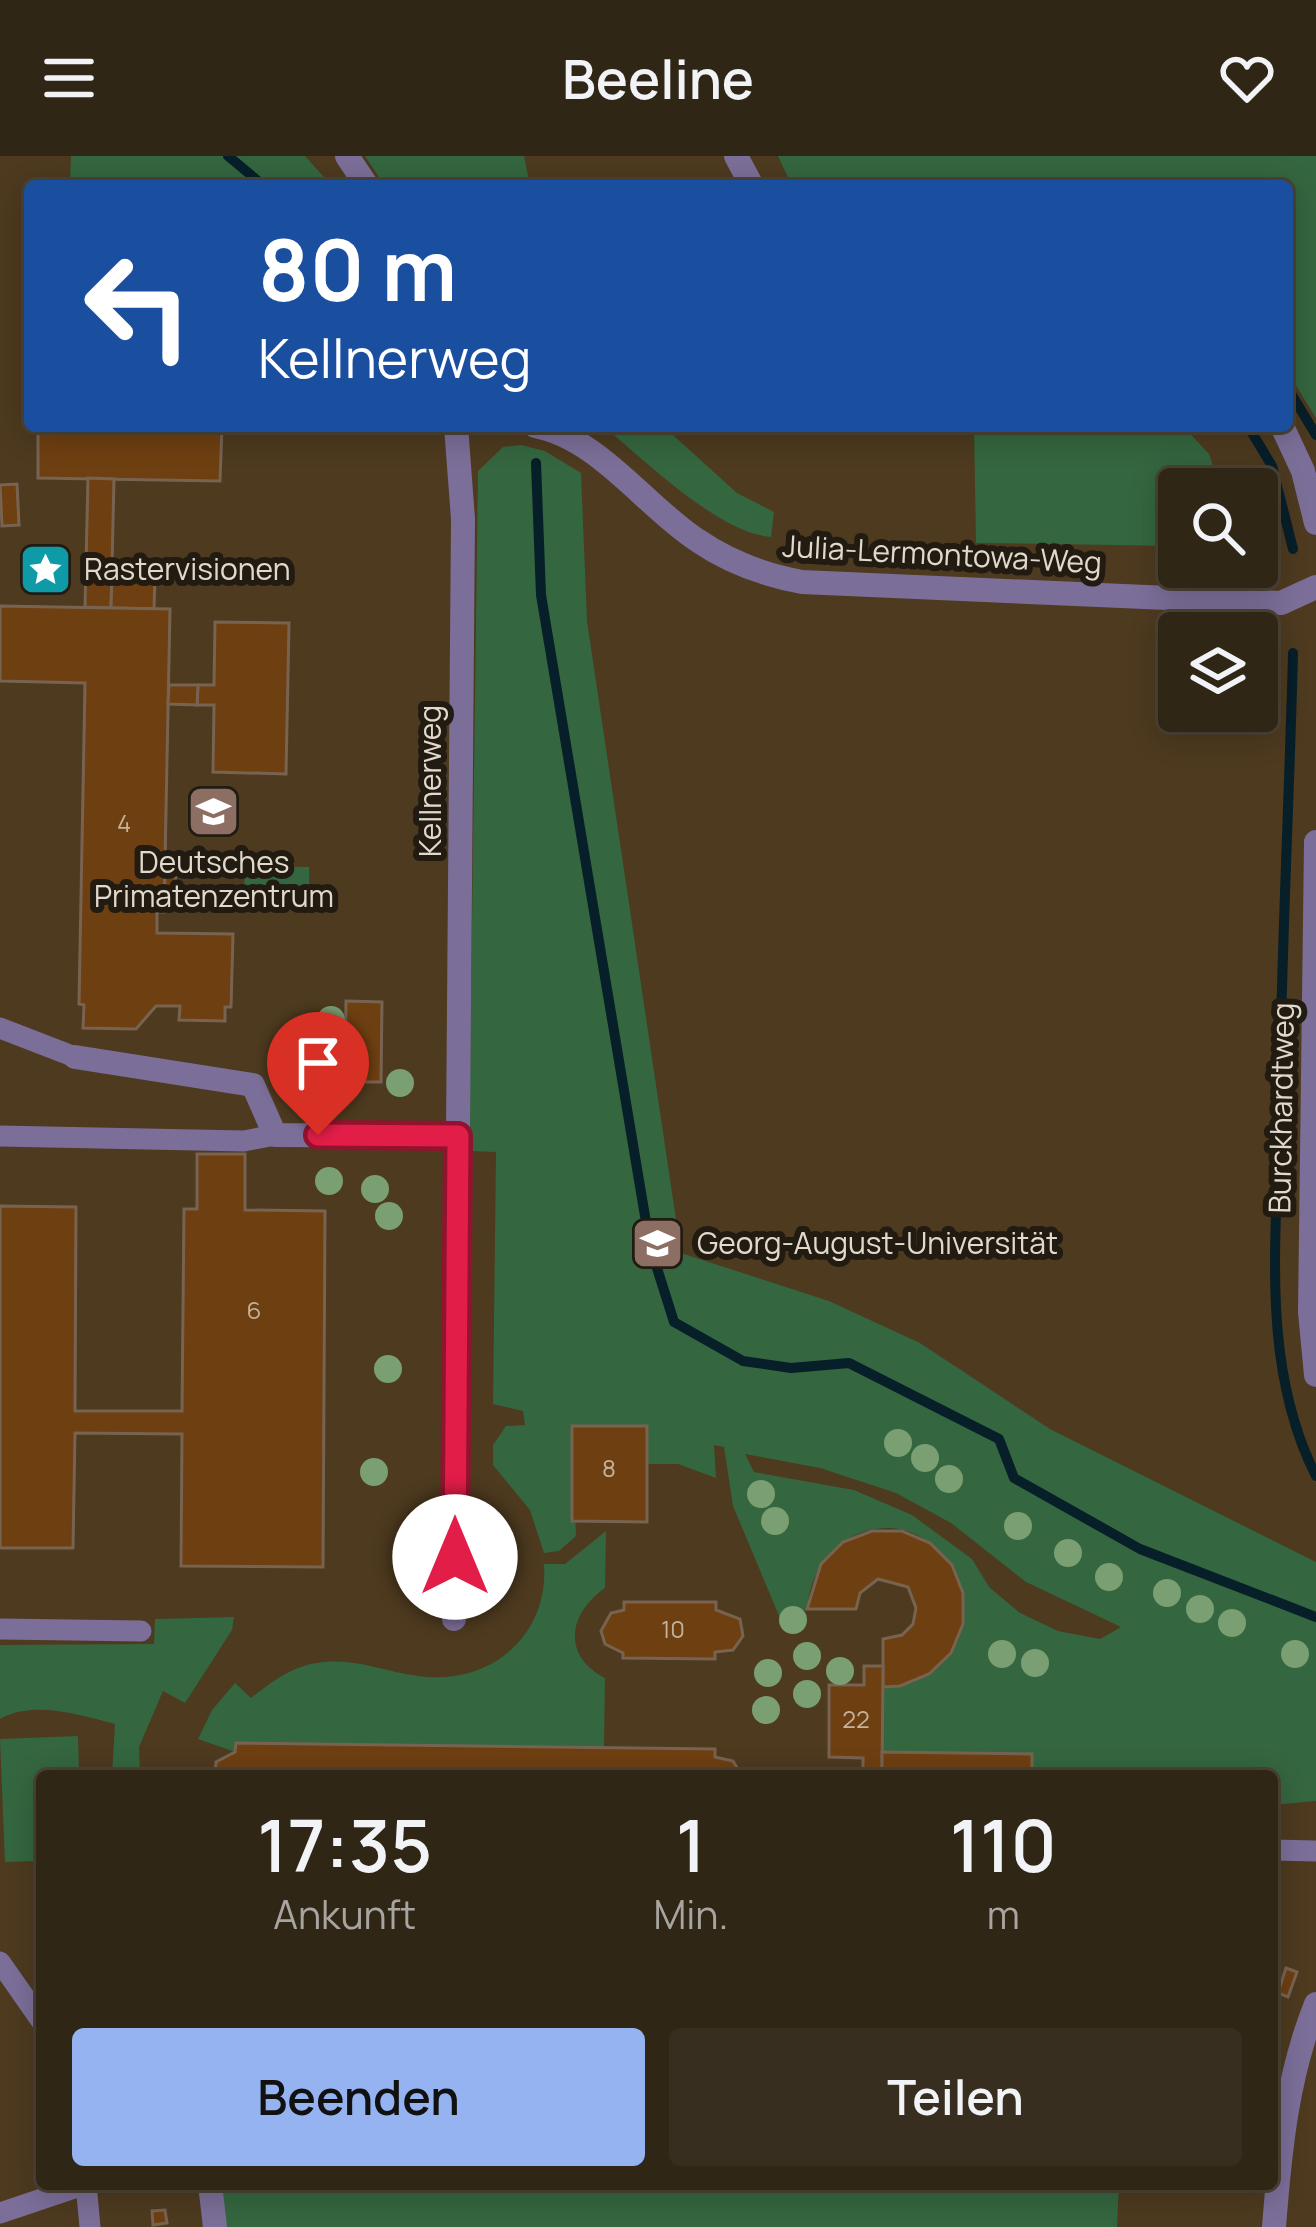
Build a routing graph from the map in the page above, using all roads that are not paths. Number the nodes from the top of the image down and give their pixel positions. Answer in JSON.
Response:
{"nodes":[{"id":1,"x":457,"y":432,"type":"edge"},
{"id":2,"x":549,"y":432,"type":"edge"},
{"id":3,"x":1285,"y":432,"type":"edge"},
{"id":4,"x":1316,"y":523,"type":"edge"},
{"id":5,"x":1316,"y":587,"type":"edge"},
{"id":6,"x":1316,"y":842,"type":"edge"},
{"id":7,"x":1316,"y":852,"type":"edge"},
{"id":8,"x":0,"y":1028,"type":"edge"},
{"id":9,"x":75,"y":1058,"type":"joint"},
{"id":10,"x":274,"y":1135,"type":"junction"},
{"id":11,"x":0,"y":1136,"type":"edge"},
{"id":12,"x":458,"y":1136,"type":"junction"},
{"id":13,"x":1316,"y":1375,"type":"edge"},
{"id":14,"x":454,"y":1619,"type":"dead end"},
{"id":15,"x":0,"y":1630,"type":"edge"},
{"id":16,"x":141,"y":1631,"type":"dead end"},
{"id":17,"x":1278,"y":1850,"type":"edge"},
{"id":18,"x":1316,"y":1851,"type":"edge"},
{"id":19,"x":0,"y":1962,"type":"edge"},
{"id":20,"x":1316,"y":2004,"type":"edge"},
{"id":21,"x":36,"y":2013,"type":"edge"},
{"id":22,"x":1308,"y":2045,"type":"edge"},
{"id":23,"x":1278,"y":2182,"type":"edge"},
{"id":24,"x":68,"y":2190,"type":"edge"},
{"id":25,"x":87,"y":2190,"type":"edge"},
{"id":26,"x":211,"y":2190,"type":"edge"},
{"id":27,"x":1277,"y":2190,"type":"edge"},
{"id":28,"x":0,"y":2212,"type":"edge"},
{"id":29,"x":90,"y":2227,"type":"edge"},
{"id":30,"x":215,"y":2227,"type":"edge"},
{"id":31,"x":1274,"y":2227,"type":"edge"}],
"edges":[{"from":1,"to":12,"type":"street","name":"Kellnerweg"},
{"from":2,"to":5,"type":"street","name":"Julia-Lermontowa-Weg"},
{"from":3,"to":4,"type":"street"},
{"from":6,"to":7,"type":"street","name":"Burckhardtweg"},
{"from":7,"to":13,"type":"street","name":"Burckhardtweg"},
{"from":8,"to":9,"type":"lane"},
{"from":9,"to":10,"type":"street"},
{"from":10,"to":11,"type":"lane"},
{"from":10,"to":12,"type":"street"},
{"from":12,"to":14,"type":"street","name":"Kellnerweg"},
{"from":15,"to":16,"type":"lane"},
{"from":17,"to":18,"type":"lane"},
{"from":19,"to":21,"type":"lane"},
{"from":20,"to":22,"type":"street"},
{"from":22,"to":23,"type":"street"},
{"from":24,"to":28,"type":"lane"},
{"from":25,"to":29,"type":"lane"},
{"from":26,"to":30,"type":"street"},
{"from":27,"to":31,"type":"street"}]}
